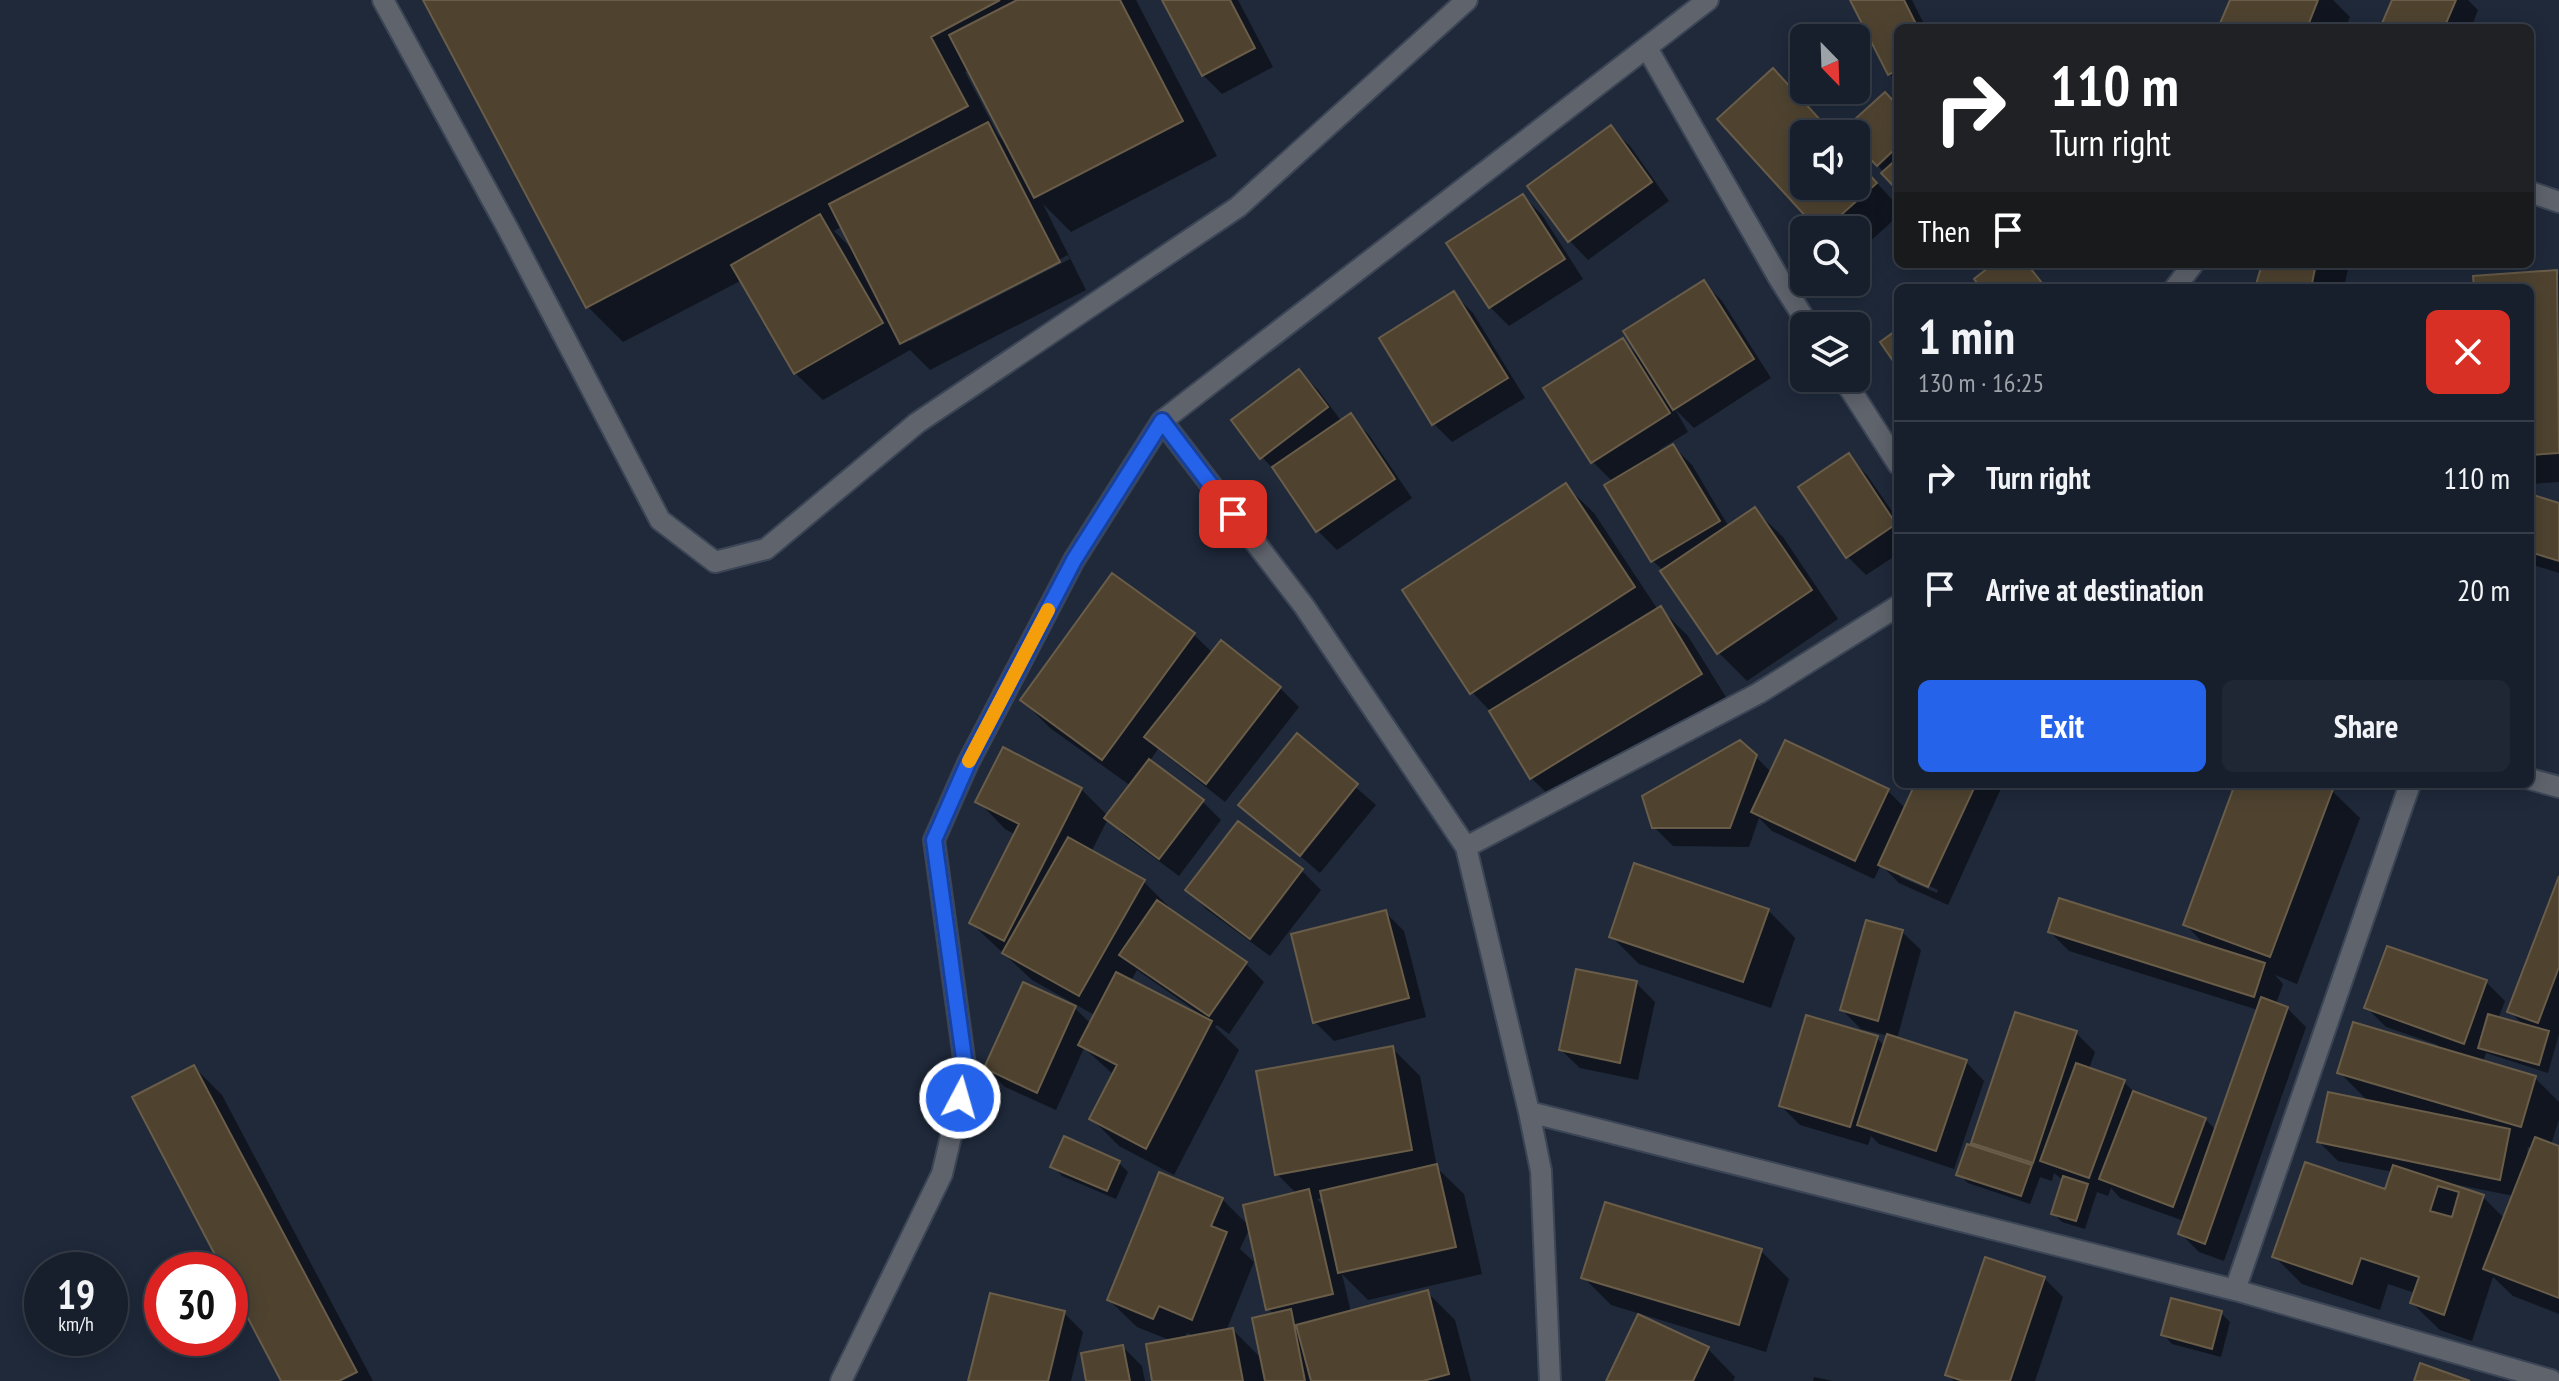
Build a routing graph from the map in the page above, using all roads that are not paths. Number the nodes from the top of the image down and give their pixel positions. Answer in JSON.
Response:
{"nodes":[{"id":1,"x":383,"y":0,"type":"edge"},
{"id":2,"x":1467,"y":0,"type":"edge"},
{"id":3,"x":1708,"y":0,"type":"edge"},
{"id":4,"x":1647,"y":48,"type":"junction"},
{"id":5,"x":2534,"y":193,"type":"edge"},
{"id":6,"x":2559,"y":202,"type":"edge"},
{"id":7,"x":1800,"y":312,"type":"edge"},
{"id":8,"x":1852,"y":392,"type":"edge"},
{"id":9,"x":1162,"y":421,"type":"junction"},
{"id":10,"x":1894,"y":458,"type":"edge"},
{"id":11,"x":1894,"y":609,"type":"edge"},
{"id":12,"x":2534,"y":780,"type":"edge"},
{"id":13,"x":2559,"y":787,"type":"edge"},
{"id":14,"x":2409,"y":788,"type":"edge"},
{"id":15,"x":1466,"y":847,"type":"junction"},
{"id":16,"x":1529,"y":1112,"type":"junction"},
{"id":17,"x":2235,"y":1290,"type":"junction"},
{"id":18,"x":2551,"y":1380,"type":"edge"},
{"id":19,"x":841,"y":1381,"type":"edge"},
{"id":20,"x":1550,"y":1381,"type":"edge"}],
"edges":[{"from":1,"to":2,"type":"street"},
{"from":3,"to":4,"type":"street"},
{"from":4,"to":7,"type":"street"},
{"from":4,"to":9,"type":"street"},
{"from":5,"to":6,"type":"street"},
{"from":8,"to":10,"type":"street"},
{"from":9,"to":15,"type":"street"},
{"from":9,"to":19,"type":"street"},
{"from":11,"to":15,"type":"street"},
{"from":12,"to":13,"type":"street"},
{"from":14,"to":17,"type":"street"},
{"from":15,"to":16,"type":"street"},
{"from":16,"to":17,"type":"street"},
{"from":16,"to":20,"type":"street"},
{"from":17,"to":18,"type":"street"}]}
